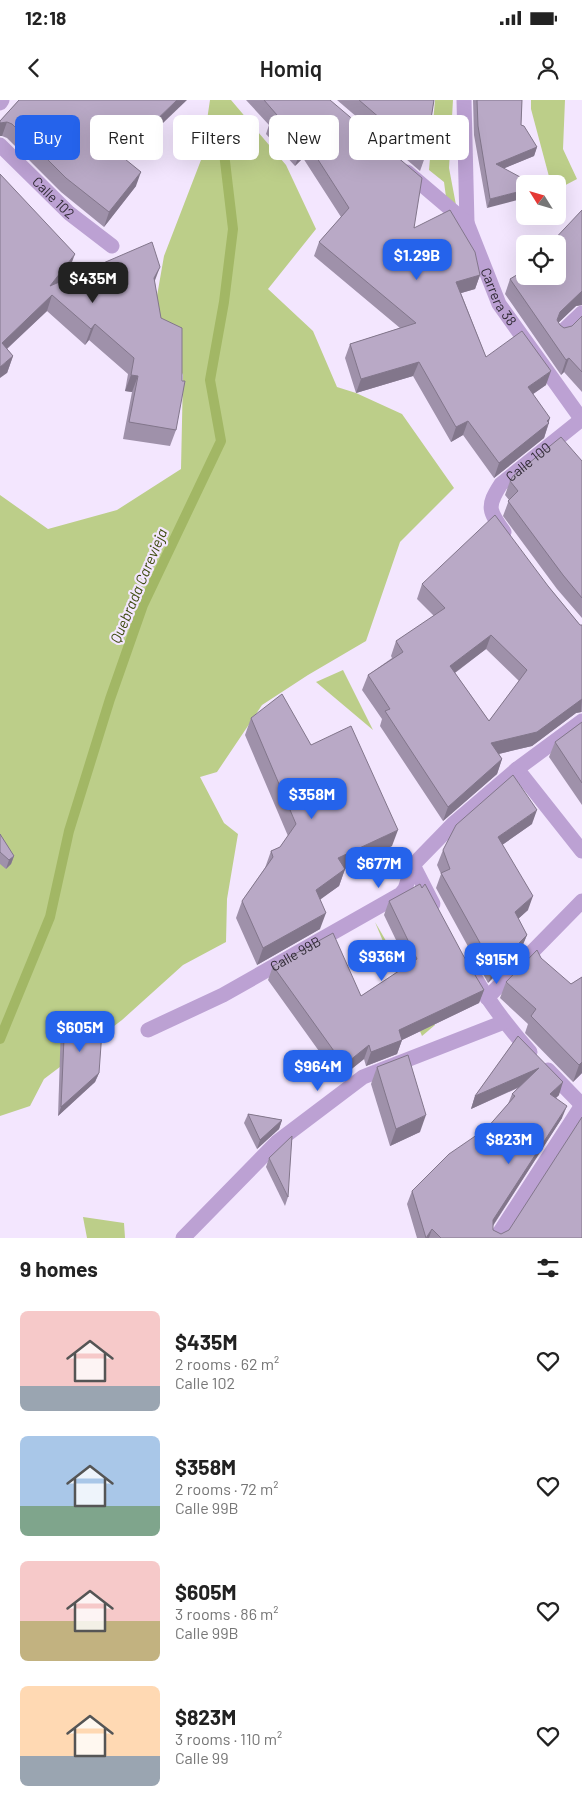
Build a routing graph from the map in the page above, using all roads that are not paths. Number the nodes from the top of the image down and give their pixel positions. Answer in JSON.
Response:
{"nodes":[{"id":1,"x":464,"y":100,"type":"edge"},
{"id":2,"x":0,"y":145,"type":"edge"},
{"id":3,"x":399,"y":165,"type":"edge"},
{"id":4,"x":467,"y":223,"type":"junction"},
{"id":5,"x":112,"y":246,"type":"dead end"},
{"id":6,"x":582,"y":313,"type":"edge"},
{"id":7,"x":561,"y":333,"type":"edge"},
{"id":8,"x":582,"y":419,"type":"edge"},
{"id":9,"x":513,"y":544,"type":"edge"},
{"id":10,"x":582,"y":721,"type":"edge"},
{"id":11,"x":517,"y":769,"type":"junction"},
{"id":12,"x":582,"y":851,"type":"edge"},
{"id":13,"x":412,"y":865,"type":"junction"},
{"id":14,"x":582,"y":901,"type":"edge"},
{"id":15,"x":441,"y":917,"type":"edge"},
{"id":16,"x":468,"y":967,"type":"edge"},
{"id":17,"x":487,"y":998,"type":"junction"},
{"id":18,"x":504,"y":1022,"type":"junction"},
{"id":19,"x":148,"y":1030,"type":"dead end"},
{"id":20,"x":582,"y":1105,"type":"edge"},
{"id":21,"x":183,"y":1238,"type":"edge"},
{"id":22,"x":496,"y":1238,"type":"edge"}],
"edges":[{"from":1,"to":4,"type":"street"},
{"from":2,"to":5,"type":"street","name":"Calle 102"},
{"from":3,"to":4,"type":"street","name":"Carrera 38"},
{"from":4,"to":8,"type":"street","name":"Carrera 38"},
{"from":6,"to":7,"type":"street"},
{"from":8,"to":9,"type":"street","name":"Calle 100"},
{"from":10,"to":11,"type":"street","name":"Calle 99B"},
{"from":11,"to":12,"type":"street"},
{"from":11,"to":13,"type":"street","name":"Calle 99B"},
{"from":13,"to":15,"type":"street"},
{"from":13,"to":19,"type":"street","name":"Calle 99B"},
{"from":14,"to":17,"type":"street"},
{"from":16,"to":17,"type":"street"},
{"from":17,"to":18,"type":"street"},
{"from":18,"to":20,"type":"street"},
{"from":18,"to":21,"type":"street"},
{"from":20,"to":22,"type":"street"}]}
